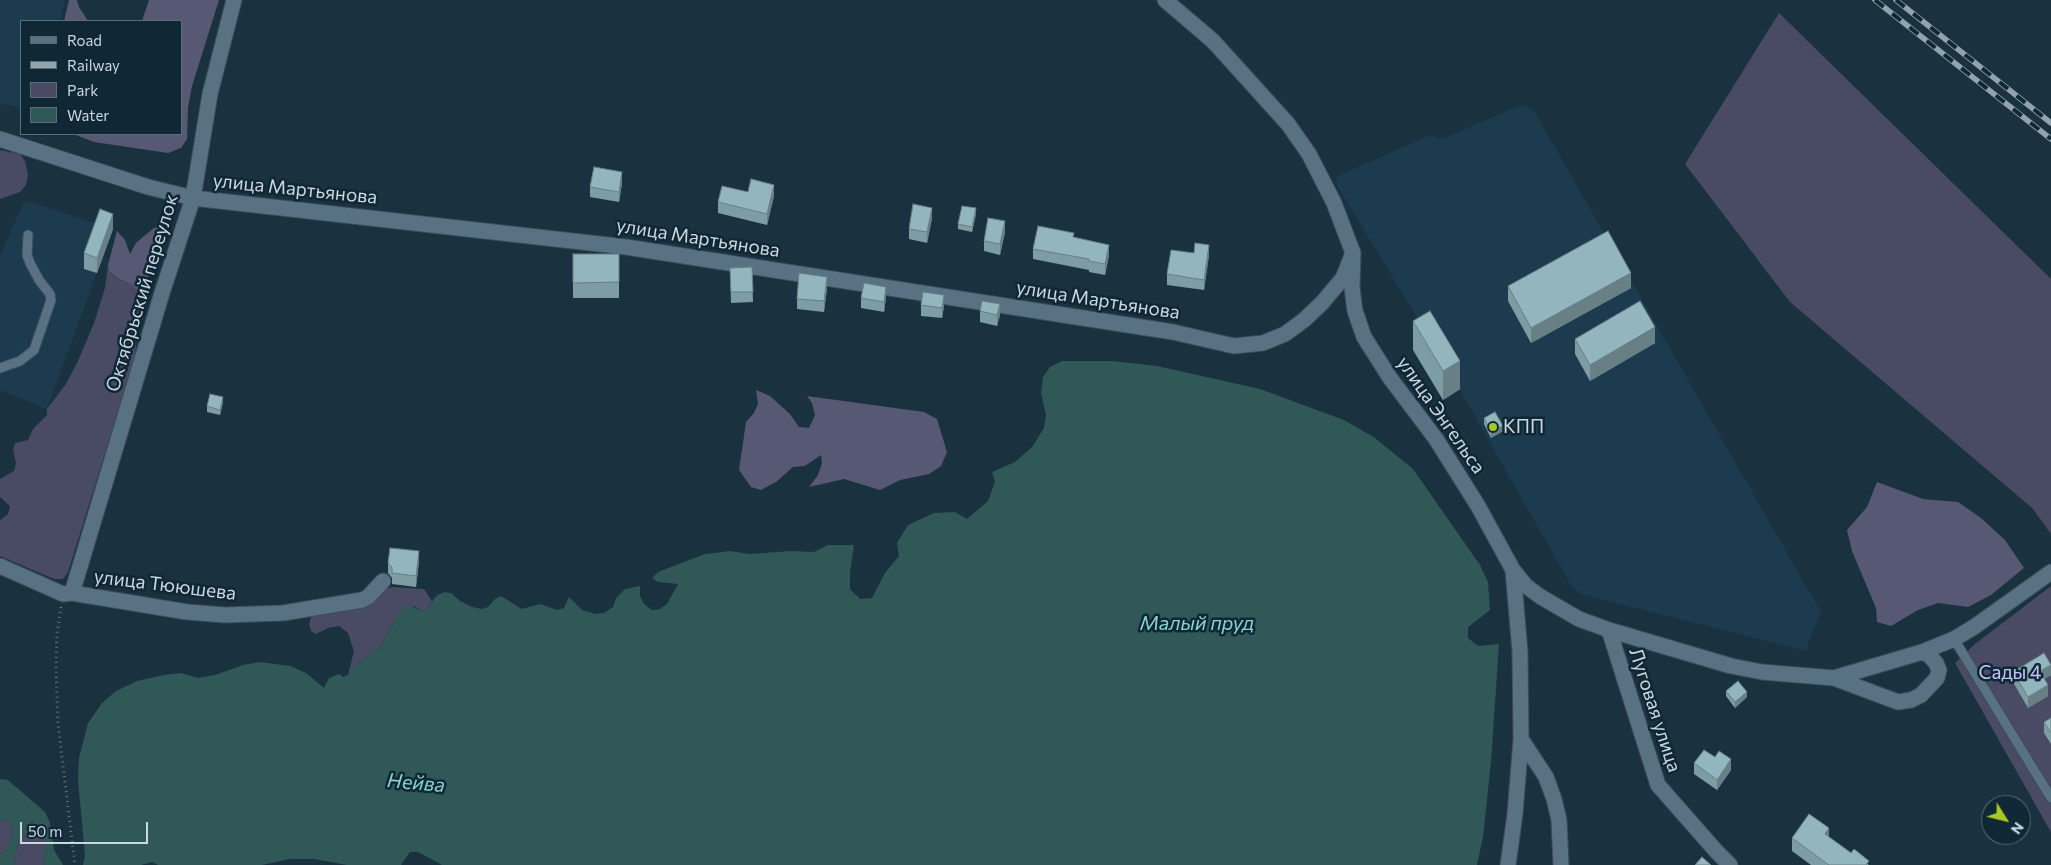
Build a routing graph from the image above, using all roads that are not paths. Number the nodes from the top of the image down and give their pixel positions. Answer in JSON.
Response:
{"nodes":[{"id":1,"x":234,"y":0,"type":"edge"},
{"id":2,"x":1164,"y":0,"type":"edge"},
{"id":3,"x":0,"y":139,"type":"edge"},
{"id":4,"x":193,"y":198,"type":"junction"},
{"id":5,"x":28,"y":235,"type":"dead end"},
{"id":6,"x":1353,"y":254,"type":"junction"},
{"id":7,"x":0,"y":368,"type":"edge"},
{"id":8,"x":0,"y":566,"type":"edge"},
{"id":9,"x":1513,"y":570,"type":"junction"},
{"id":10,"x":2051,"y":572,"type":"edge"},
{"id":11,"x":383,"y":581,"type":"dead end"},
{"id":12,"x":67,"y":594,"type":"junction"},
{"id":13,"x":1609,"y":630,"type":"junction"},
{"id":14,"x":1954,"y":639,"type":"junction"},
{"id":15,"x":1922,"y":652,"type":"junction"},
{"id":16,"x":1834,"y":678,"type":"junction"},
{"id":17,"x":1521,"y":739,"type":"junction"},
{"id":18,"x":2051,"y":798,"type":"edge"},
{"id":19,"x":1508,"y":865,"type":"edge"},
{"id":20,"x":1561,"y":865,"type":"edge"},
{"id":21,"x":1730,"y":865,"type":"edge"}],
"edges":[{"from":1,"to":4,"type":"street","name":"Октябрьский переулок"},
{"from":2,"to":6,"type":"street","name":"улица Энгельса"},
{"from":3,"to":4,"type":"street","name":"улица Мартьянова"},
{"from":4,"to":6,"type":"street","name":"улица Мартьянова"},
{"from":4,"to":12,"type":"street","name":"Октябрьский переулок"},
{"from":5,"to":7,"type":"lane"},
{"from":6,"to":9,"type":"street","name":"улица Энгельса"},
{"from":8,"to":12,"type":"street","name":"улица Тююшева"},
{"from":9,"to":13,"type":"street","name":"улица Энгельса"},
{"from":9,"to":17,"type":"street"},
{"from":10,"to":14,"type":"street"},
{"from":11,"to":12,"type":"street","name":"улица Тююшева"},
{"from":13,"to":16,"type":"street","name":"улица Энгельса"},
{"from":13,"to":21,"type":"street","name":"Луговая улица"},
{"from":14,"to":15,"type":"street"},
{"from":14,"to":18,"type":"lane"},
{"from":15,"to":16,"type":"street","name":"улица Энгельса"},
{"from":15,"to":16,"type":"street","name":"улица Энгельса"},
{"from":17,"to":19,"type":"street"},
{"from":17,"to":20,"type":"street"}]}
